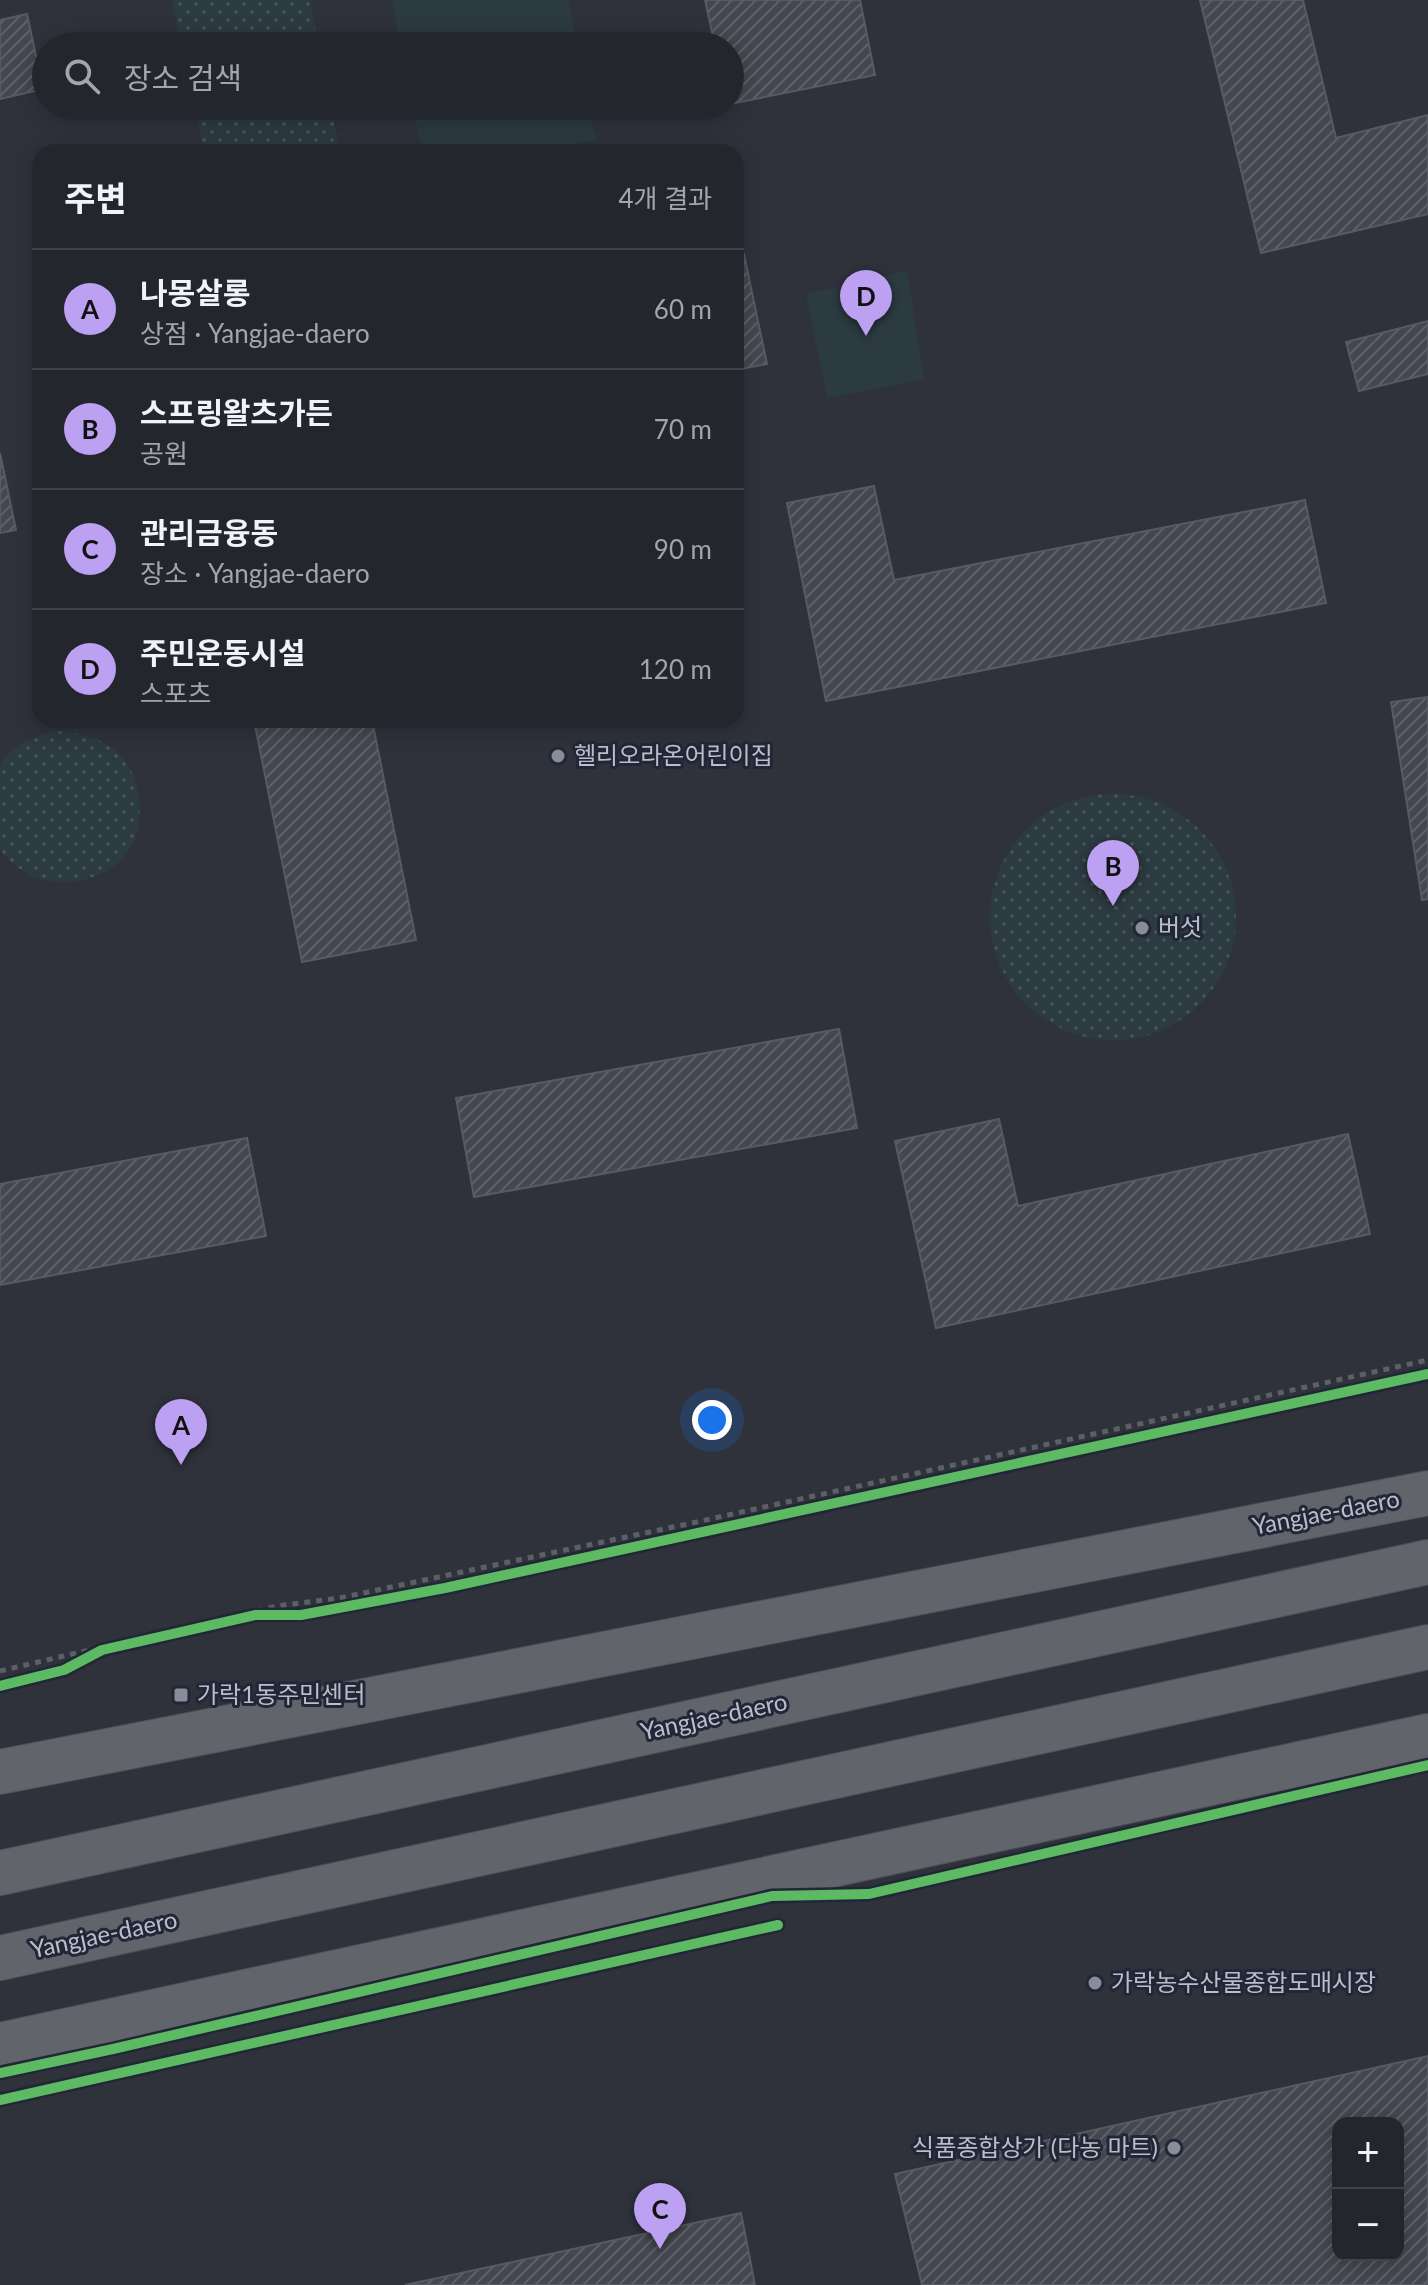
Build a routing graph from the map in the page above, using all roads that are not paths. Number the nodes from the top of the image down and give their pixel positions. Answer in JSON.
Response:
{"nodes":[{"id":1,"x":1428,"y":1493,"type":"edge"},
{"id":2,"x":1428,"y":1562,"type":"edge"},
{"id":3,"x":1428,"y":1647,"type":"edge"},
{"id":4,"x":1428,"y":1736,"type":"edge"},
{"id":5,"x":0,"y":1772,"type":"edge"},
{"id":6,"x":0,"y":1873,"type":"edge"},
{"id":7,"x":0,"y":1958,"type":"edge"},
{"id":8,"x":0,"y":2045,"type":"edge"}],
"edges":[{"from":1,"to":5,"type":"main road","name":"Yangjae-daero"},
{"from":2,"to":6,"type":"main road","name":"Yangjae-daero"},
{"from":3,"to":7,"type":"main road","name":"Yangjae-daero"},
{"from":4,"to":8,"type":"main road"}]}
